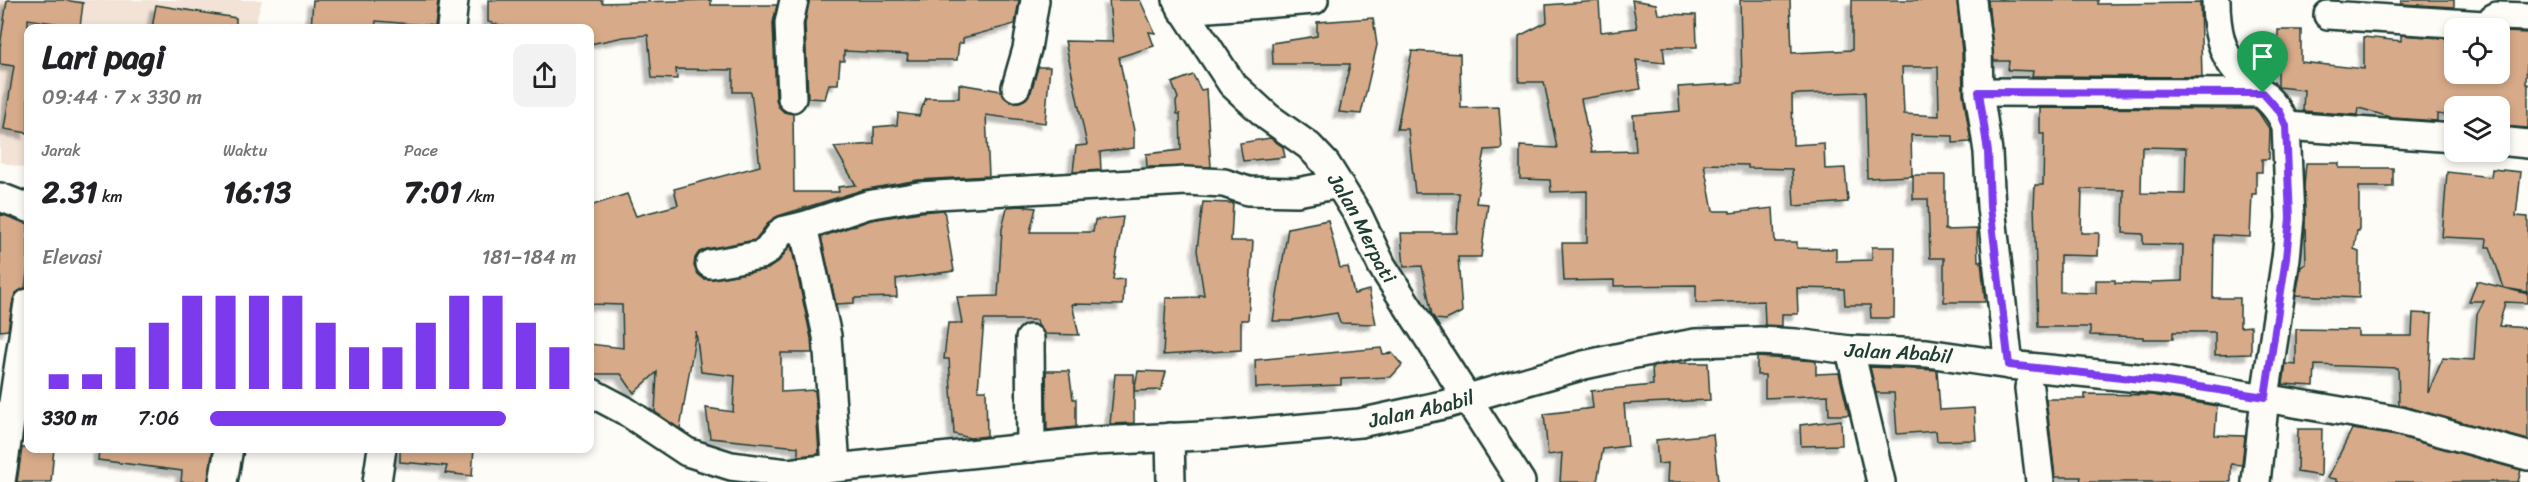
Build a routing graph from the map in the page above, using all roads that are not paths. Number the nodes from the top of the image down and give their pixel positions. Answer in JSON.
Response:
{"nodes":[{"id":1,"x":454,"y":0,"type":"edge"},
{"id":2,"x":794,"y":0,"type":"edge"},
{"id":3,"x":1035,"y":0,"type":"edge"},
{"id":4,"x":1314,"y":0,"type":"edge"},
{"id":5,"x":1972,"y":0,"type":"edge"},
{"id":6,"x":2216,"y":0,"type":"edge"},
{"id":7,"x":1179,"y":5,"type":"edge"},
{"id":8,"x":2328,"y":15,"type":"dead end"},
{"id":9,"x":2528,"y":17,"type":"edge"},
{"id":10,"x":451,"y":24,"type":"edge"},
{"id":11,"x":1016,"y":87,"type":"dead end"},
{"id":12,"x":1979,"y":92,"type":"junction"},
{"id":13,"x":2263,"y":93,"type":"junction"},
{"id":14,"x":792,"y":98,"type":"dead end"},
{"id":15,"x":2286,"y":126,"type":"junction"},
{"id":16,"x":2444,"y":137,"type":"edge"},
{"id":17,"x":2510,"y":142,"type":"edge"},
{"id":18,"x":2528,"y":144,"type":"edge"},
{"id":19,"x":1340,"y":186,"type":"junction"},
{"id":20,"x":0,"y":197,"type":"edge"},
{"id":21,"x":24,"y":206,"type":"edge"},
{"id":22,"x":803,"y":226,"type":"junction"},
{"id":23,"x":710,"y":264,"type":"dead end"},
{"id":24,"x":24,"y":330,"type":"edge"},
{"id":25,"x":1030,"y":339,"type":"dead end"},
{"id":26,"x":1850,"y":350,"type":"junction"},
{"id":27,"x":2009,"y":365,"type":"junction"},
{"id":28,"x":2029,"y":388,"type":"dead end"},
{"id":29,"x":594,"y":394,"type":"edge"},
{"id":30,"x":2265,"y":397,"type":"junction"},
{"id":31,"x":1466,"y":399,"type":"junction"},
{"id":32,"x":1170,"y":437,"type":"junction"},
{"id":33,"x":1031,"y":448,"type":"junction"},
{"id":34,"x":228,"y":453,"type":"edge"},
{"id":35,"x":381,"y":453,"type":"edge"},
{"id":36,"x":2528,"y":456,"type":"edge"},
{"id":37,"x":836,"y":467,"type":"junction"},
{"id":38,"x":1,"y":482,"type":"edge"},
{"id":39,"x":223,"y":482,"type":"edge"},
{"id":40,"x":377,"y":482,"type":"edge"},
{"id":41,"x":1171,"y":482,"type":"edge"},
{"id":42,"x":1521,"y":482,"type":"edge"},
{"id":43,"x":1881,"y":482,"type":"edge"},
{"id":44,"x":2040,"y":482,"type":"edge"},
{"id":45,"x":2256,"y":482,"type":"edge"}],
"edges":[{"from":1,"to":10,"type":"street"},
{"from":2,"to":14,"type":"street"},
{"from":3,"to":11,"type":"street"},
{"from":4,"to":7,"type":"street"},
{"from":5,"to":12,"type":"street"},
{"from":6,"to":13,"type":"street"},
{"from":7,"to":19,"type":"street","name":"Jalan Merpati"},
{"from":8,"to":9,"type":"street"},
{"from":12,"to":13,"type":"street"},
{"from":12,"to":27,"type":"street"},
{"from":13,"to":15,"type":"street"},
{"from":15,"to":16,"type":"street"},
{"from":15,"to":30,"type":"street"},
{"from":17,"to":18,"type":"street"},
{"from":19,"to":22,"type":"street"},
{"from":19,"to":31,"type":"street","name":"Jalan Merpati"},
{"from":20,"to":21,"type":"street"},
{"from":22,"to":23,"type":"street"},
{"from":22,"to":37,"type":"street"},
{"from":24,"to":38,"type":"street"},
{"from":25,"to":33,"type":"street"},
{"from":26,"to":27,"type":"street","name":"Jalan Ababil"},
{"from":26,"to":31,"type":"street","name":"Jalan Ababil"},
{"from":26,"to":43,"type":"street"},
{"from":27,"to":30,"type":"street","name":"Jalan Ababil"},
{"from":28,"to":44,"type":"street"},
{"from":29,"to":37,"type":"street","name":"Jalan Ababil"},
{"from":30,"to":36,"type":"street","name":"Jalan Ababil"},
{"from":30,"to":45,"type":"street"},
{"from":31,"to":32,"type":"street","name":"Jalan Ababil"},
{"from":31,"to":42,"type":"street","name":"Jalan Merpati"},
{"from":32,"to":33,"type":"street","name":"Jalan Ababil"},
{"from":32,"to":41,"type":"street"},
{"from":33,"to":37,"type":"street","name":"Jalan Ababil"},
{"from":34,"to":39,"type":"street"},
{"from":35,"to":40,"type":"street"}]}
